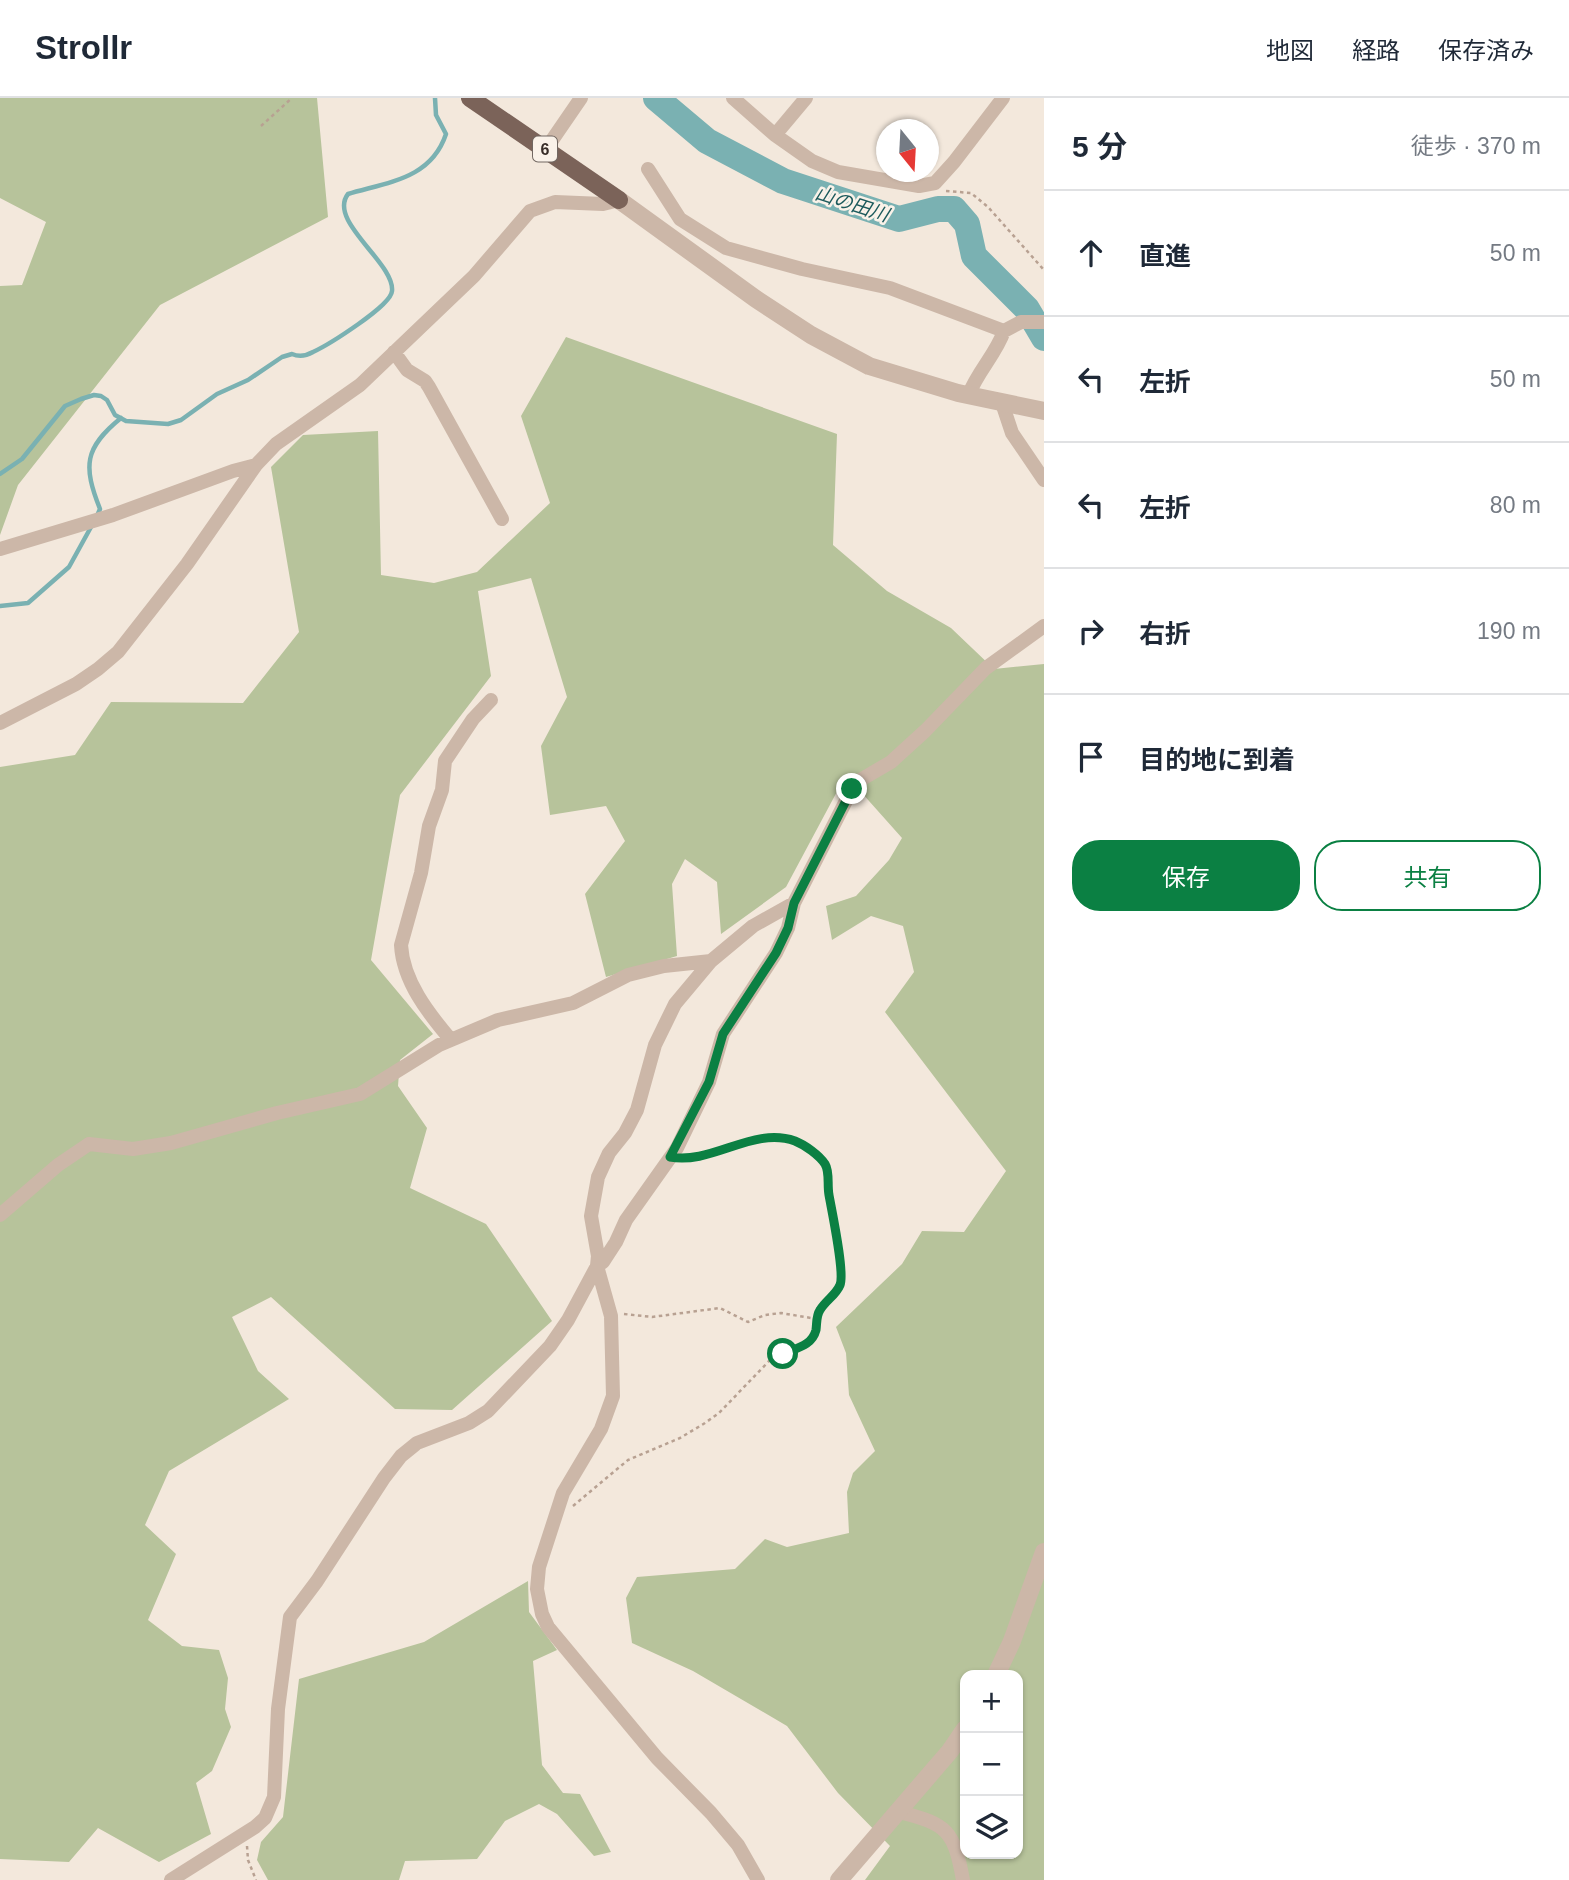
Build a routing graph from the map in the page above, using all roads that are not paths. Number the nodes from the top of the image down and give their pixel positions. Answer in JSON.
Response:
{"nodes":[{"id":1,"x":470,"y":98,"type":"edge"},
{"id":2,"x":580,"y":98,"type":"edge"},
{"id":3,"x":733,"y":98,"type":"edge"},
{"id":4,"x":806,"y":98,"type":"edge"},
{"id":5,"x":1003,"y":98,"type":"edge"},
{"id":6,"x":775,"y":135,"type":"junction"},
{"id":7,"x":545,"y":149,"type":"junction"},
{"id":8,"x":648,"y":169,"type":"dead end"},
{"id":9,"x":619,"y":200,"type":"junction"},
{"id":10,"x":1044,"y":322,"type":"edge"},
{"id":11,"x":1004,"y":331,"type":"junction"},
{"id":12,"x":394,"y":352,"type":"junction"},
{"id":13,"x":969,"y":394,"type":"junction"},
{"id":14,"x":1002,"y":403,"type":"junction"},
{"id":15,"x":1044,"y":411,"type":"edge"},
{"id":16,"x":256,"y":465,"type":"junction"},
{"id":17,"x":1044,"y":480,"type":"edge"},
{"id":18,"x":502,"y":519,"type":"dead end"},
{"id":19,"x":0,"y":549,"type":"edge"},
{"id":20,"x":1044,"y":626,"type":"edge"},
{"id":21,"x":491,"y":700,"type":"dead end"},
{"id":22,"x":0,"y":723,"type":"edge"},
{"id":23,"x":794,"y":903,"type":"junction"},
{"id":24,"x":710,"y":961,"type":"junction"},
{"id":25,"x":451,"y":1040,"type":"junction"},
{"id":26,"x":0,"y":1215,"type":"edge"},
{"id":27,"x":597,"y":1266,"type":"junction"},
{"id":28,"x":1044,"y":1552,"type":"edge"},
{"id":29,"x":998,"y":1670,"type":"edge"},
{"id":30,"x":962,"y":1733,"type":"edge"},
{"id":31,"x":899,"y":1812,"type":"junction"},
{"id":32,"x":171,"y":1880,"type":"edge"},
{"id":33,"x":758,"y":1880,"type":"edge"},
{"id":34,"x":839,"y":1880,"type":"edge"},
{"id":35,"x":963,"y":1880,"type":"edge"}],
"edges":[{"from":1,"to":7,"type":"main road","number":"6"},
{"from":2,"to":7,"type":"street"},
{"from":3,"to":6,"type":"street"},
{"from":4,"to":6,"type":"street"},
{"from":5,"to":6,"type":"street"},
{"from":7,"to":9,"type":"main road","number":"6"},
{"from":8,"to":11,"type":"street"},
{"from":9,"to":12,"type":"street"},
{"from":9,"to":13,"type":"street"},
{"from":10,"to":11,"type":"street"},
{"from":11,"to":13,"type":"street"},
{"from":12,"to":16,"type":"street"},
{"from":12,"to":18,"type":"street"},
{"from":13,"to":14,"type":"street"},
{"from":14,"to":15,"type":"street"},
{"from":14,"to":17,"type":"street"},
{"from":16,"to":19,"type":"street"},
{"from":16,"to":22,"type":"street"},
{"from":20,"to":23,"type":"street"},
{"from":21,"to":25,"type":"street"},
{"from":23,"to":24,"type":"street"},
{"from":23,"to":27,"type":"street"},
{"from":24,"to":25,"type":"street"},
{"from":24,"to":27,"type":"street"},
{"from":25,"to":26,"type":"street"},
{"from":27,"to":32,"type":"street"},
{"from":27,"to":33,"type":"street"},
{"from":28,"to":29,"type":"street"},
{"from":30,"to":31,"type":"street"},
{"from":31,"to":34,"type":"street"},
{"from":31,"to":35,"type":"street"}]}
